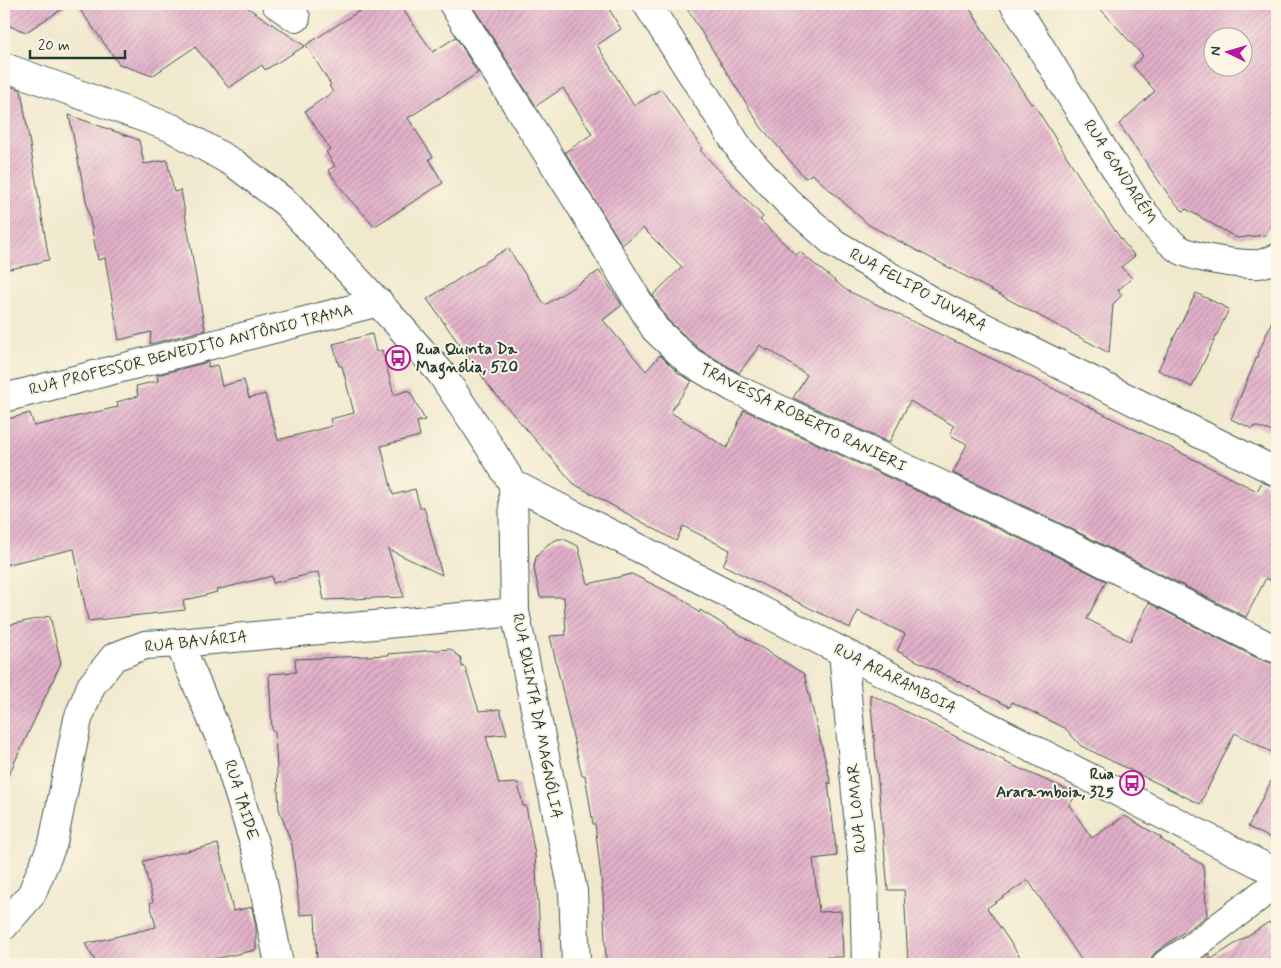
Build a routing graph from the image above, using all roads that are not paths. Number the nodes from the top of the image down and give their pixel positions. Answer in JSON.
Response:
{"nodes":[{"id":1,"x":452,"y":4,"type":"edge"},
{"id":2,"x":647,"y":4,"type":"edge"},
{"id":3,"x":1014,"y":4,"type":"edge"},
{"id":4,"x":4,"y":67,"type":"edge"},
{"id":5,"x":1277,"y":258,"type":"edge"},
{"id":6,"x":379,"y":302,"type":"junction"},
{"id":7,"x":4,"y":398,"type":"edge"},
{"id":8,"x":1277,"y":472,"type":"edge"},
{"id":9,"x":513,"y":484,"type":"junction"},
{"id":10,"x":516,"y":612,"type":"junction"},
{"id":11,"x":179,"y":643,"type":"junction"},
{"id":12,"x":1277,"y":649,"type":"edge"},
{"id":13,"x":842,"y":652,"type":"junction"},
{"id":14,"x":1277,"y":873,"type":"edge"},
{"id":15,"x":1277,"y":884,"type":"edge"},
{"id":16,"x":4,"y":926,"type":"edge"},
{"id":17,"x":279,"y":964,"type":"edge"},
{"id":18,"x":576,"y":964,"type":"edge"},
{"id":19,"x":866,"y":964,"type":"edge"},
{"id":20,"x":1166,"y":964,"type":"edge"}],
"edges":[{"from":1,"to":12,"type":"street","name":"TRAVESSA ROBERTO RANIERI"},
{"from":2,"to":8,"type":"street","name":"RUA FELIPO JUVARA"},
{"from":3,"to":5,"type":"street","name":"RUA GONDARÉM"},
{"from":4,"to":6,"type":"street"},
{"from":6,"to":7,"type":"street","name":"RUA PROFESSOR BENEDITO ANTÔNIO TRAMA"},
{"from":6,"to":9,"type":"street"},
{"from":9,"to":10,"type":"street","name":"RUA QUINTA DA MAGNÓLIA"},
{"from":9,"to":13,"type":"street","name":"RUA ARARAMBOIA"},
{"from":10,"to":11,"type":"street","name":"RUA BAVÁRIA"},
{"from":10,"to":18,"type":"street","name":"RUA QUINTA DA MAGNÓLIA"},
{"from":11,"to":16,"type":"street","name":"RUA BAVÁRIA"},
{"from":11,"to":17,"type":"street","name":"RUA TAIDE"},
{"from":13,"to":14,"type":"street","name":"RUA ARARAMBOIA"},
{"from":13,"to":19,"type":"street","name":"RUA LOMAR"},
{"from":15,"to":20,"type":"street"}]}
